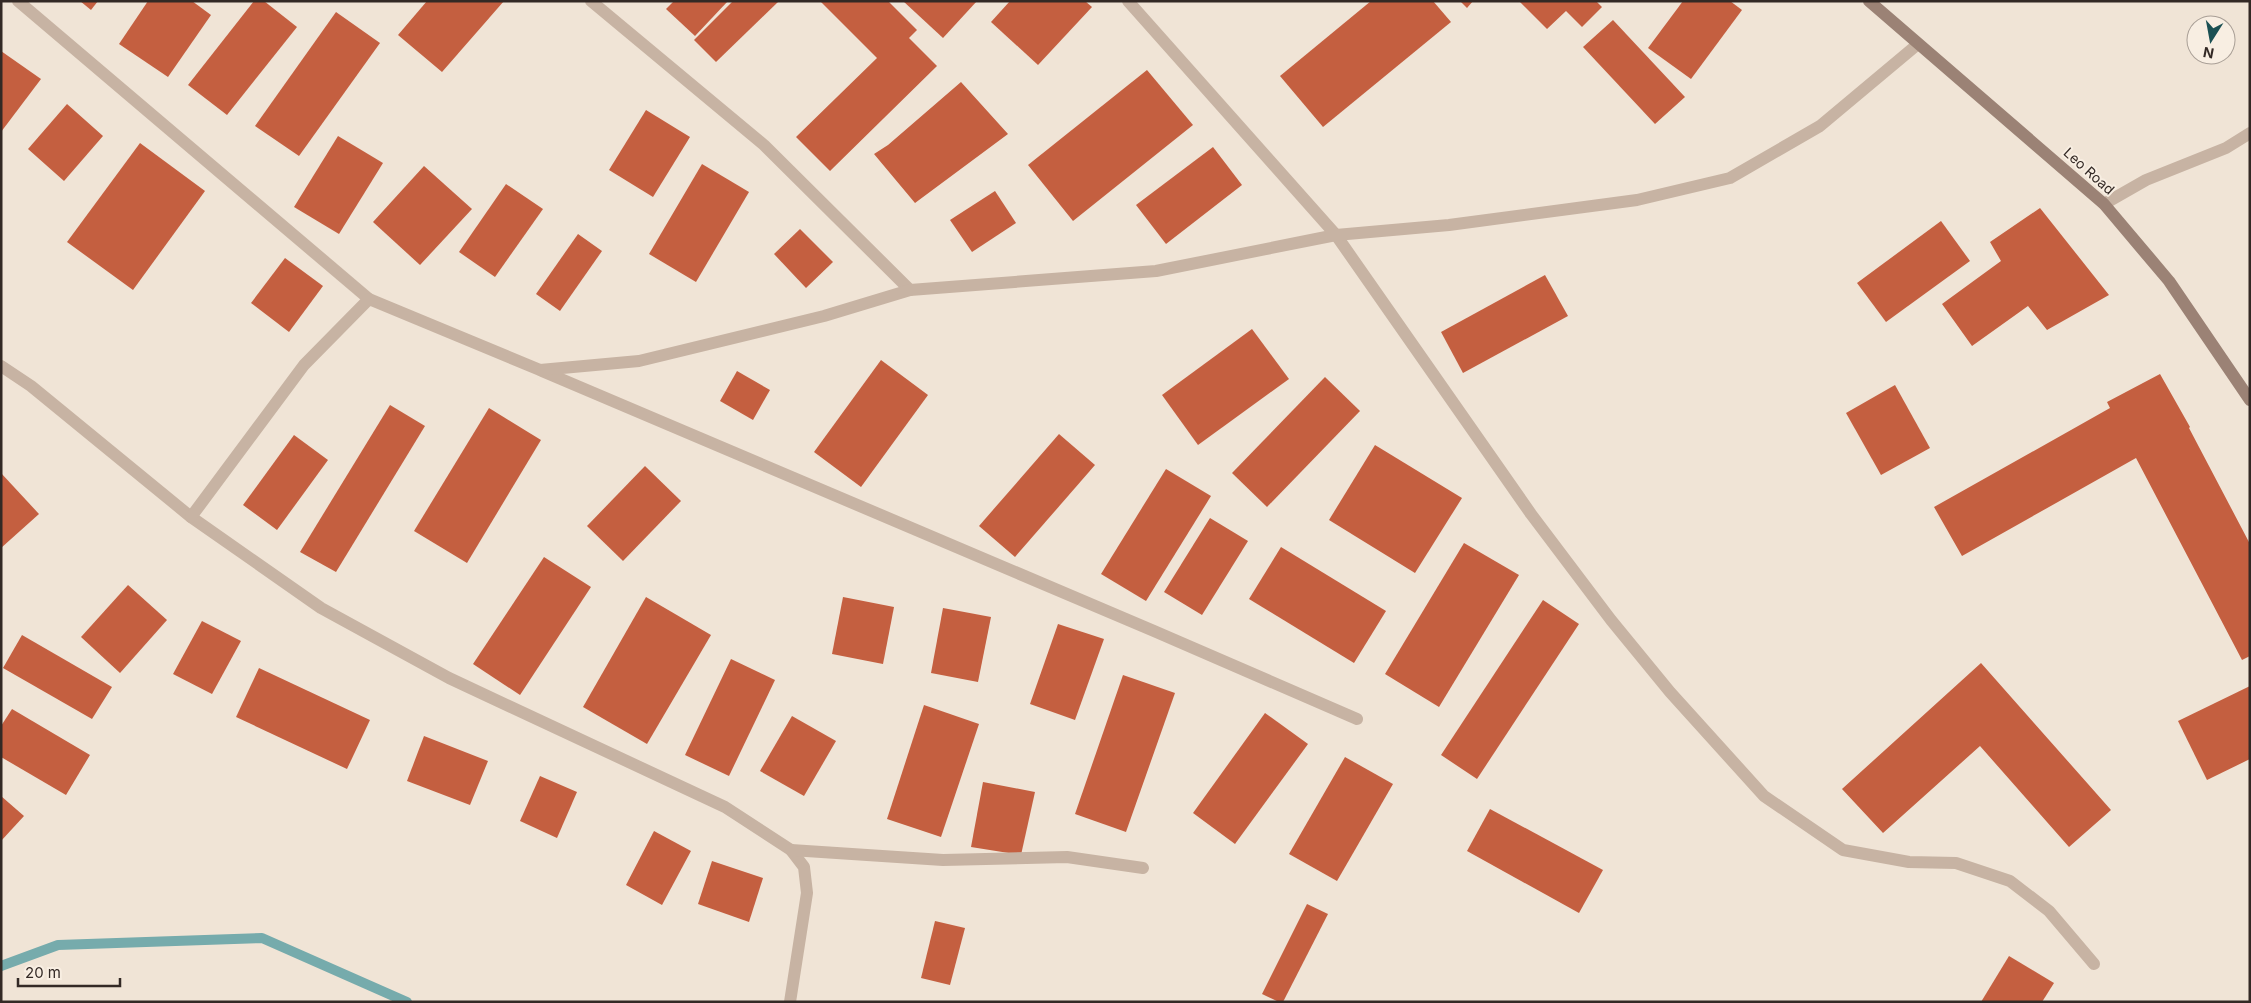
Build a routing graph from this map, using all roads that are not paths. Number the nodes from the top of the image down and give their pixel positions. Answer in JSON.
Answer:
{"nodes":[{"id":1,"x":18,"y":1,"type":"edge"},
{"id":2,"x":591,"y":1,"type":"edge"},
{"id":3,"x":1128,"y":1,"type":"edge"},
{"id":4,"x":1869,"y":1,"type":"edge"},
{"id":5,"x":1918,"y":44,"type":"junction"},
{"id":6,"x":2250,"y":134,"type":"edge"},
{"id":7,"x":2104,"y":204,"type":"junction"},
{"id":8,"x":1336,"y":234,"type":"junction"},
{"id":9,"x":910,"y":290,"type":"junction"},
{"id":10,"x":369,"y":299,"type":"junction"},
{"id":11,"x":1,"y":366,"type":"edge"},
{"id":12,"x":540,"y":370,"type":"junction"},
{"id":13,"x":2250,"y":400,"type":"edge"},
{"id":14,"x":192,"y":517,"type":"junction"},
{"id":15,"x":1357,"y":719,"type":"dead end"},
{"id":16,"x":792,"y":850,"type":"junction"},
{"id":17,"x":1143,"y":868,"type":"dead end"},
{"id":18,"x":2094,"y":964,"type":"dead end"},
{"id":19,"x":790,"y":1002,"type":"edge"}],
"edges":[{"from":1,"to":10,"type":"street"},
{"from":2,"to":9,"type":"street"},
{"from":3,"to":8,"type":"street"},
{"from":4,"to":5,"type":"street","name":"Leo Road"},
{"from":5,"to":7,"type":"street","name":"Leo Road"},
{"from":5,"to":8,"type":"street"},
{"from":6,"to":7,"type":"street"},
{"from":7,"to":13,"type":"street","name":"Leo Road"},
{"from":8,"to":9,"type":"street"},
{"from":8,"to":18,"type":"street"},
{"from":9,"to":12,"type":"street"},
{"from":10,"to":12,"type":"street"},
{"from":10,"to":14,"type":"street"},
{"from":11,"to":14,"type":"street"},
{"from":12,"to":15,"type":"street"},
{"from":14,"to":16,"type":"street"},
{"from":16,"to":17,"type":"street"},
{"from":16,"to":19,"type":"street"}]}
